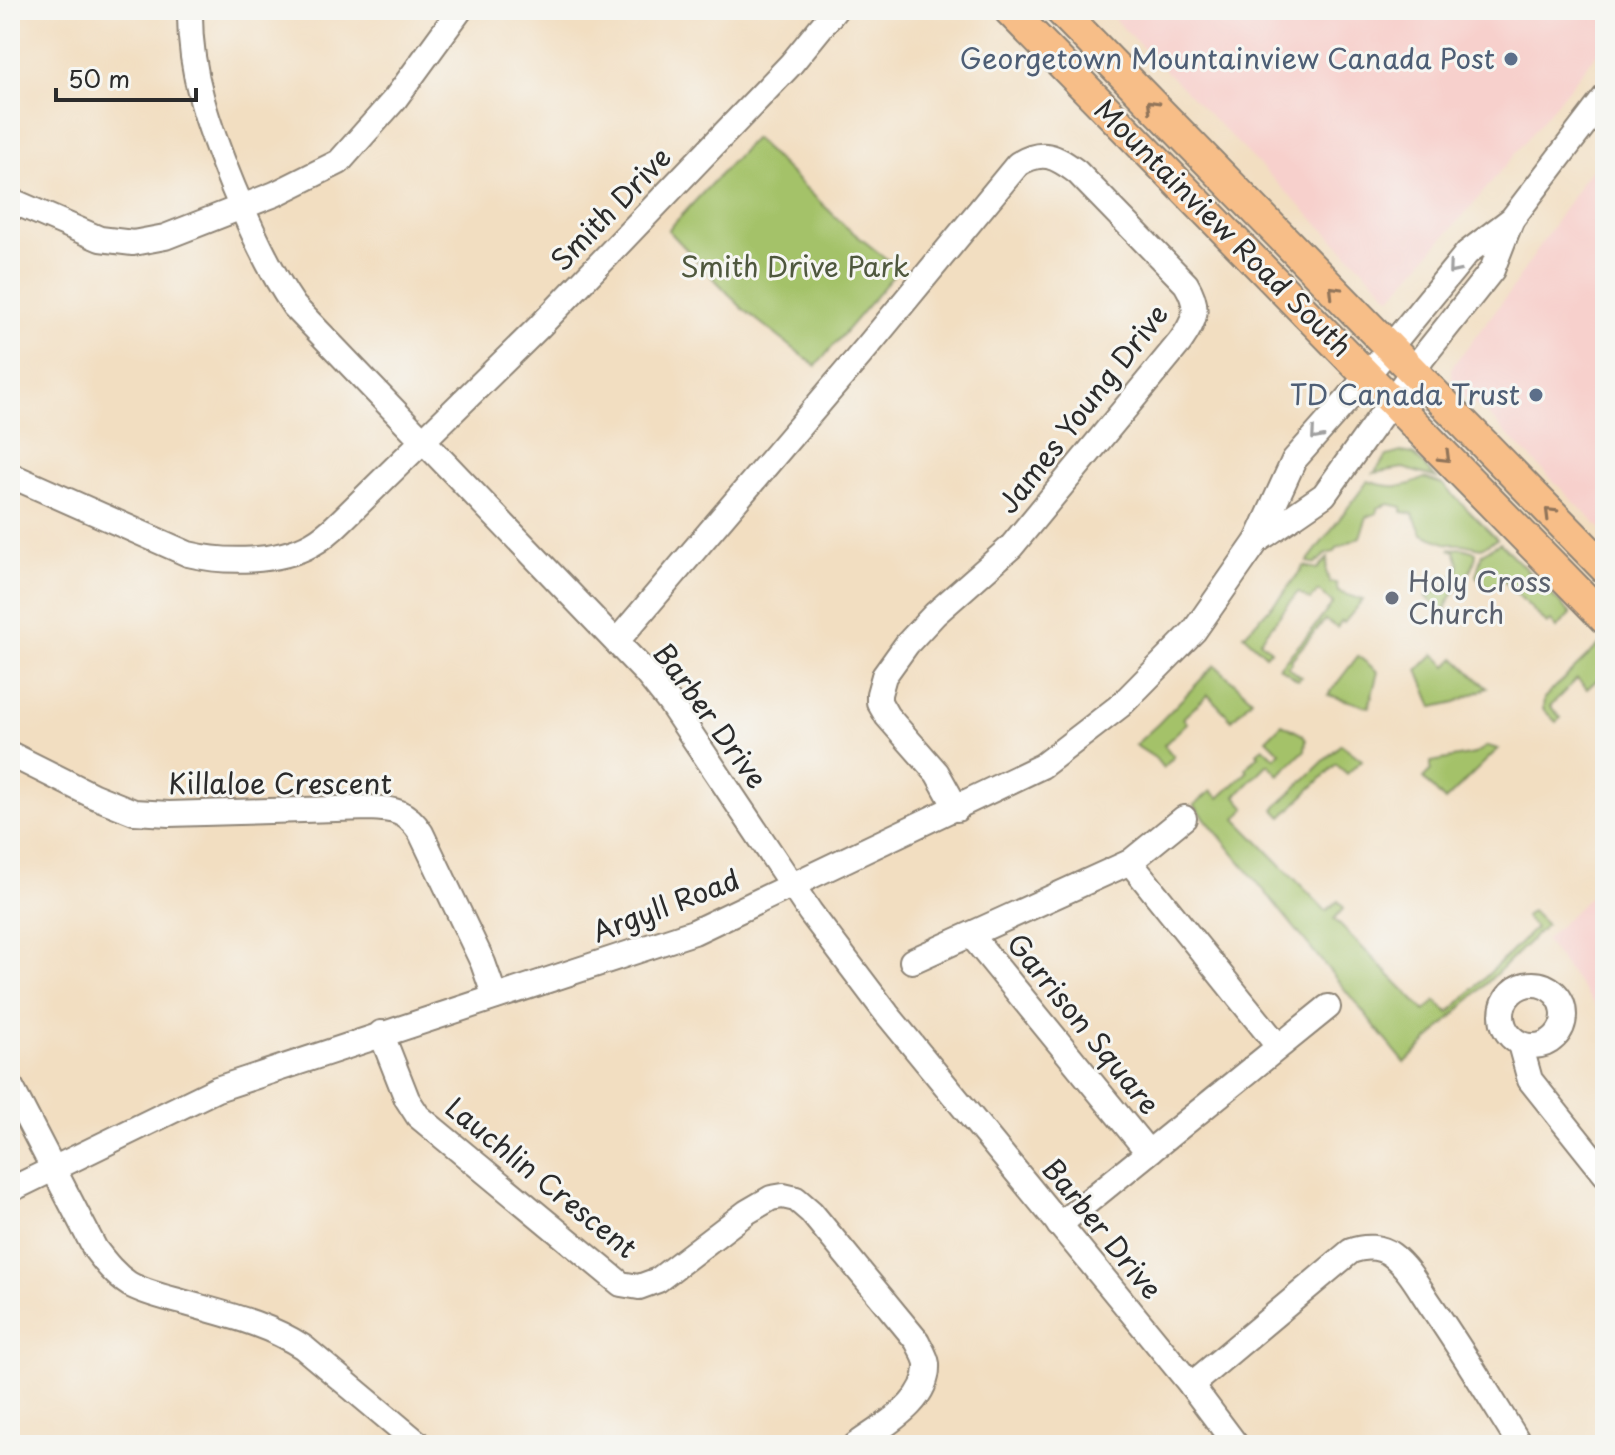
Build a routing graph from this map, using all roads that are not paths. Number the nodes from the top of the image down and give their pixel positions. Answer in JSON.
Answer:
{"nodes":[{"id":1,"x":190,"y":10,"type":"edge"},
{"id":2,"x":460,"y":10,"type":"edge"},
{"id":3,"x":835,"y":10,"type":"edge"},
{"id":4,"x":1009,"y":10,"type":"edge"},
{"id":5,"x":1060,"y":10,"type":"edge"},
{"id":6,"x":1605,"y":97,"type":"edge"},
{"id":7,"x":10,"y":200,"type":"edge"},
{"id":8,"x":242,"y":207,"type":"junction"},
{"id":9,"x":1512,"y":219,"type":"junction"},
{"id":10,"x":1388,"y":347,"type":"junction"},
{"id":11,"x":1412,"y":373,"type":"junction"},
{"id":12,"x":1366,"y":375,"type":"junction"},
{"id":13,"x":1390,"y":401,"type":"junction"},
{"id":14,"x":421,"y":441,"type":"junction"},
{"id":15,"x":10,"y":475,"type":"edge"},
{"id":16,"x":1257,"y":541,"type":"junction"},
{"id":17,"x":1605,"y":568,"type":"edge"},
{"id":18,"x":1605,"y":619,"type":"edge"},
{"id":19,"x":617,"y":641,"type":"junction"},
{"id":20,"x":10,"y":754,"type":"edge"},
{"id":21,"x":957,"y":809,"type":"junction"},
{"id":22,"x":1184,"y":818,"type":"dead end"},
{"id":23,"x":1130,"y":862,"type":"junction"},
{"id":24,"x":792,"y":886,"type":"junction"},
{"id":25,"x":971,"y":935,"type":"junction"},
{"id":26,"x":912,"y":961,"type":"dead end"},
{"id":27,"x":495,"y":997,"type":"junction"},
{"id":28,"x":1328,"y":1007,"type":"dead end"},
{"id":29,"x":381,"y":1033,"type":"junction"},
{"id":30,"x":1520,"y":1044,"type":"dead end"},
{"id":31,"x":1278,"y":1046,"type":"junction"},
{"id":32,"x":10,"y":1085,"type":"edge"},
{"id":33,"x":1148,"y":1152,"type":"junction"},
{"id":34,"x":55,"y":1169,"type":"junction"},
{"id":35,"x":1605,"y":1174,"type":"edge"},
{"id":36,"x":10,"y":1190,"type":"edge"},
{"id":37,"x":1059,"y":1225,"type":"junction"},
{"id":38,"x":1191,"y":1385,"type":"junction"},
{"id":39,"x":420,"y":1445,"type":"edge"},
{"id":40,"x":856,"y":1445,"type":"edge"},
{"id":41,"x":1236,"y":1445,"type":"edge"},
{"id":42,"x":1520,"y":1445,"type":"edge"}],
"edges":[{"from":1,"to":8,"type":"street","name":"Barber Drive"},
{"from":2,"to":8,"type":"street"},
{"from":3,"to":14,"type":"street","name":"Smith Drive"},
{"from":4,"to":12,"type":"main road","name":"Mountainview Road South"},
{"from":10,"to":5,"type":"main road","name":"Mountainview Road South","one_way":true},
{"from":6,"to":9,"type":"street","name":"Argyll Road"},
{"from":7,"to":8,"type":"street"},
{"from":8,"to":14,"type":"street","name":"Barber Drive"},
{"from":9,"to":10,"type":"street","name":"Argyll Road","one_way":true},
{"from":9,"to":11,"type":"street","name":"Argyll Road"},
{"from":10,"to":11,"type":"main road","name":"Mountainview Road South"},
{"from":10,"to":12,"type":"street","name":"Argyll Road"},
{"from":11,"to":13,"type":"street","name":"Argyll Road"},
{"from":17,"to":11,"type":"main road","name":"Mountainview Road South","one_way":true},
{"from":12,"to":13,"type":"main road","name":"Mountainview Road South"},
{"from":12,"to":16,"type":"street","name":"Argyll Road","one_way":true},
{"from":13,"to":16,"type":"street","name":"Argyll Road"},
{"from":13,"to":18,"type":"main road","name":"Mountainview Road South","one_way":true},
{"from":14,"to":15,"type":"street"},
{"from":14,"to":19,"type":"street","name":"Barber Drive"},
{"from":16,"to":21,"type":"street","name":"Argyll Road"},
{"from":19,"to":21,"type":"street","name":"James Young Drive"},
{"from":19,"to":24,"type":"street","name":"Barber Drive"},
{"from":20,"to":27,"type":"street","name":"Killaloe Crescent"},
{"from":21,"to":24,"type":"street","name":"Argyll Road"},
{"from":22,"to":23,"type":"street","name":"Garrison Square"},
{"from":23,"to":25,"type":"street","name":"Garrison Square"},
{"from":23,"to":31,"type":"street"},
{"from":24,"to":27,"type":"street","name":"Argyll Road"},
{"from":24,"to":37,"type":"street","name":"Barber Drive"},
{"from":25,"to":26,"type":"street","name":"Garrison Square"},
{"from":25,"to":33,"type":"street","name":"Garrison Square"},
{"from":27,"to":29,"type":"street","name":"Argyll Road"},
{"from":28,"to":31,"type":"street","name":"Garrison Square"},
{"from":29,"to":34,"type":"street","name":"Argyll Road"},
{"from":29,"to":40,"type":"street","name":"Lauchlin Crescent"},
{"from":30,"to":35,"type":"street"},
{"from":31,"to":33,"type":"street","name":"Garrison Square"},
{"from":32,"to":34,"type":"street"},
{"from":33,"to":37,"type":"street","name":"Garrison Square"},
{"from":34,"to":36,"type":"street","name":"Argyll Road"},
{"from":34,"to":39,"type":"street"},
{"from":37,"to":38,"type":"street","name":"Barber Drive"},
{"from":38,"to":41,"type":"street","name":"Barber Drive"},
{"from":38,"to":42,"type":"street"}]}
